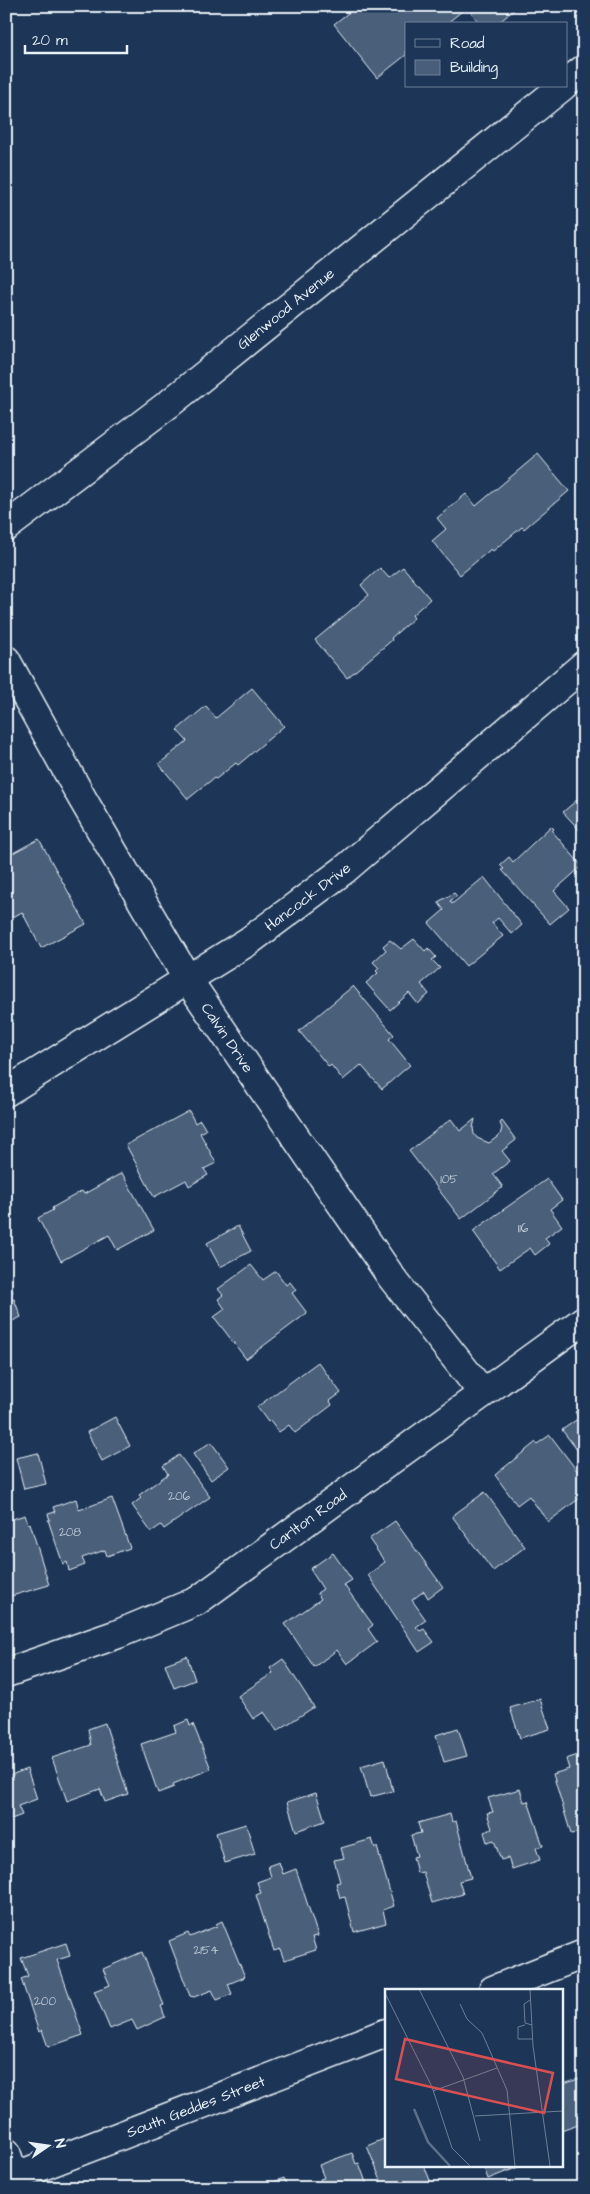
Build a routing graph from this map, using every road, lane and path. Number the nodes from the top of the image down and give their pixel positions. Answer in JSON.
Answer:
{"nodes":[{"id":1,"x":584,"y":69,"type":"edge"},
{"id":2,"x":568,"y":81,"type":"edge"},
{"id":3,"x":561,"y":88,"type":"edge"},
{"id":4,"x":6,"y":527,"type":"edge"},
{"id":5,"x":6,"y":660,"type":"edge"},
{"id":6,"x":584,"y":665,"type":"edge"},
{"id":7,"x":188,"y":980,"type":"junction"},
{"id":8,"x":6,"y":1092,"type":"edge"},
{"id":9,"x":584,"y":1320,"type":"edge"},
{"id":10,"x":483,"y":1393,"type":"junction"},
{"id":11,"x":6,"y":1674,"type":"edge"},
{"id":12,"x":584,"y":1954,"type":"edge"},
{"id":13,"x":496,"y":1989,"type":"edge"},
{"id":14,"x":385,"y":2033,"type":"edge"},
{"id":15,"x":11,"y":2174,"type":"edge"}],
"edges":[{"from":1,"to":2,"type":"street"},
{"from":3,"to":4,"type":"street","name":"Glenwood Avenue"},
{"from":5,"to":7,"type":"street","name":"Calvin Drive"},
{"from":6,"to":7,"type":"street","name":"Hancock Drive"},
{"from":7,"to":8,"type":"street","name":"Hancock Drive"},
{"from":7,"to":10,"type":"street","name":"Calvin Drive"},
{"from":9,"to":10,"type":"street","name":"Carlton Road"},
{"from":10,"to":11,"type":"street","name":"Carlton Road"},
{"from":12,"to":13,"type":"street"},
{"from":14,"to":15,"type":"street","name":"South Geddes Street"}]}
